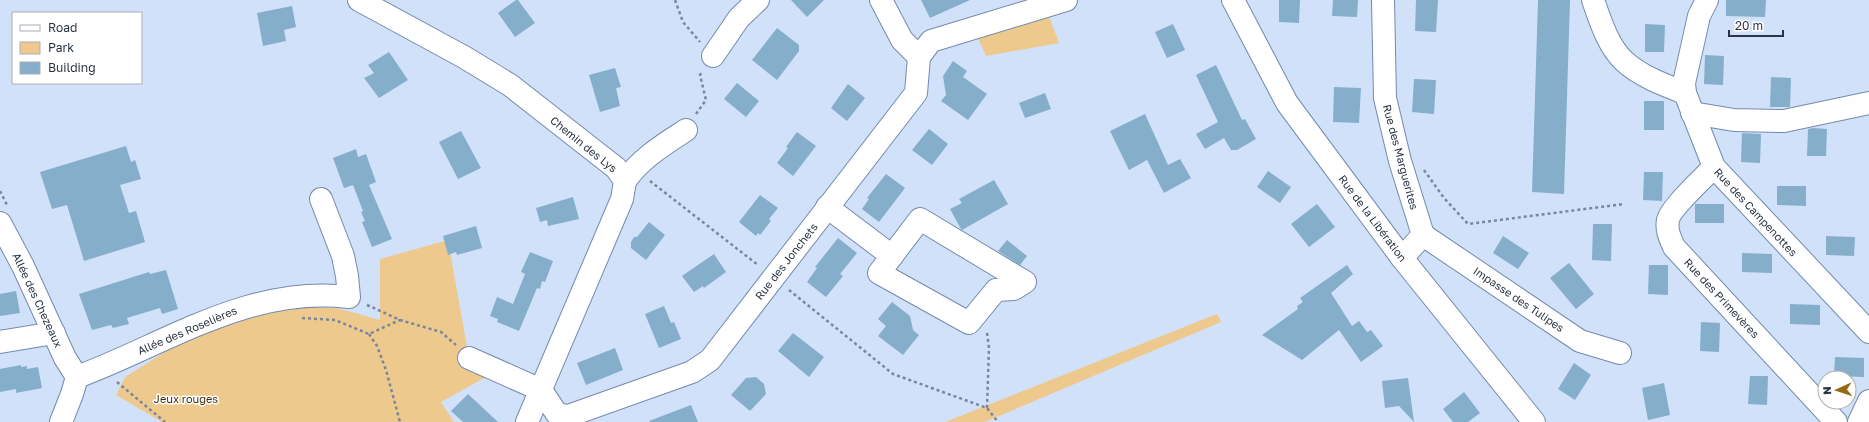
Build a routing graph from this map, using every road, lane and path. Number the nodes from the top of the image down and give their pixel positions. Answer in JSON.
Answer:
{"nodes":[{"id":1,"x":359,"y":0,"type":"edge"},
{"id":2,"x":758,"y":0,"type":"edge"},
{"id":3,"x":881,"y":0,"type":"edge"},
{"id":4,"x":1066,"y":0,"type":"edge"},
{"id":5,"x":1233,"y":0,"type":"edge"},
{"id":6,"x":1383,"y":0,"type":"edge"},
{"id":7,"x":1593,"y":0,"type":"edge"},
{"id":8,"x":1707,"y":0,"type":"edge"},
{"id":9,"x":713,"y":56,"type":"dead end"},
{"id":10,"x":919,"y":57,"type":"junction"},
{"id":11,"x":1688,"y":103,"type":"junction"},
{"id":12,"x":1869,"y":103,"type":"edge"},
{"id":13,"x":686,"y":130,"type":"dead end"},
{"id":14,"x":1714,"y":167,"type":"junction"},
{"id":15,"x":629,"y":175,"type":"junction"},
{"id":16,"x":1433,"y":181,"type":"dead end"},
{"id":17,"x":321,"y":199,"type":"dead end"},
{"id":18,"x":1624,"y":204,"type":"dead end"},
{"id":19,"x":827,"y":207,"type":"junction"},
{"id":20,"x":0,"y":223,"type":"edge"},
{"id":21,"x":1423,"y":235,"type":"junction"},
{"id":22,"x":892,"y":256,"type":"junction"},
{"id":23,"x":1402,"y":258,"type":"junction"},
{"id":24,"x":774,"y":278,"type":"junction"},
{"id":25,"x":349,"y":297,"type":"junction"},
{"id":26,"x":298,"y":318,"type":"dead end"},
{"id":27,"x":400,"y":320,"type":"junction"},
{"id":28,"x":54,"y":332,"type":"junction"},
{"id":29,"x":1869,"y":332,"type":"edge"},
{"id":30,"x":986,"y":333,"type":"dead end"},
{"id":31,"x":369,"y":334,"type":"junction"},
{"id":32,"x":0,"y":342,"type":"edge"},
{"id":33,"x":1620,"y":353,"type":"dead end"},
{"id":34,"x":469,"y":358,"type":"joint"},
{"id":35,"x":102,"y":367,"type":"junction"},
{"id":36,"x":77,"y":377,"type":"junction"},
{"id":37,"x":124,"y":380,"type":"dead end"},
{"id":38,"x":117,"y":383,"type":"junction"},
{"id":39,"x":541,"y":390,"type":"junction"},
{"id":40,"x":1869,"y":401,"type":"edge"},
{"id":41,"x":987,"y":408,"type":"junction"},
{"id":42,"x":61,"y":422,"type":"edge"},
{"id":43,"x":165,"y":422,"type":"edge"},
{"id":44,"x":400,"y":422,"type":"edge"},
{"id":45,"x":527,"y":422,"type":"edge"},
{"id":46,"x":998,"y":422,"type":"edge"},
{"id":47,"x":1534,"y":422,"type":"edge"},
{"id":48,"x":1836,"y":422,"type":"edge"},
{"id":49,"x":1859,"y":422,"type":"edge"}],
"edges":[{"from":1,"to":15,"type":"street","name":"Chemin des Lys"},
{"from":2,"to":9,"type":"street"},
{"from":3,"to":10,"type":"street"},
{"from":4,"to":10,"type":"street"},
{"from":5,"to":23,"type":"street","name":"Rue de la Libération"},
{"from":6,"to":21,"type":"street","name":"Rue des Marguerites"},
{"from":7,"to":11,"type":"street"},
{"from":8,"to":11,"type":"street","name":"Rue des Campenottes"},
{"from":10,"to":19,"type":"street","name":"Rue des Jonchets"},
{"from":11,"to":12,"type":"street"},
{"from":11,"to":14,"type":"street","name":"Rue des Campenottes"},
{"from":13,"to":15,"type":"street"},
{"from":14,"to":29,"type":"street","name":"Rue des Campenottes"},
{"from":14,"to":48,"type":"street","name":"Rue des Primevères"},
{"from":15,"to":24,"type":"path"},
{"from":15,"to":39,"type":"street","name":"Chemin des Lys"},
{"from":16,"to":18,"type":"path"},
{"from":17,"to":25,"type":"street"},
{"from":19,"to":22,"type":"street"},
{"from":19,"to":24,"type":"street","name":"Rue des Jonchets"},
{"from":20,"to":28,"type":"street","name":"Allée des Chezeaux"},
{"from":21,"to":23,"type":"street"},
{"from":21,"to":33,"type":"street","name":"Impasse des Tulipes"},
{"from":22,"to":22,"type":"street"},
{"from":23,"to":47,"type":"street","name":"Rue de la Libération"},
{"from":24,"to":39,"type":"street","name":"Rue des Jonchets"},
{"from":24,"to":41,"type":"path"},
{"from":25,"to":27,"type":"path"},
{"from":25,"to":35,"type":"street","name":"Allée des Roselières"},
{"from":26,"to":31,"type":"path"},
{"from":27,"to":31,"type":"path"},
{"from":27,"to":34,"type":"path"},
{"from":28,"to":32,"type":"street"},
{"from":28,"to":36,"type":"street","name":"Allée des Chezeaux"},
{"from":30,"to":41,"type":"path"},
{"from":31,"to":44,"type":"path"},
{"from":34,"to":39,"type":"street"},
{"from":35,"to":36,"type":"street","name":"Allée des Roselières"},
{"from":35,"to":38,"type":"path"},
{"from":36,"to":42,"type":"street"},
{"from":37,"to":38,"type":"path"},
{"from":38,"to":43,"type":"path"},
{"from":39,"to":45,"type":"street","name":"Chemin des Lys"},
{"from":40,"to":49,"type":"street"},
{"from":41,"to":46,"type":"path"}]}
